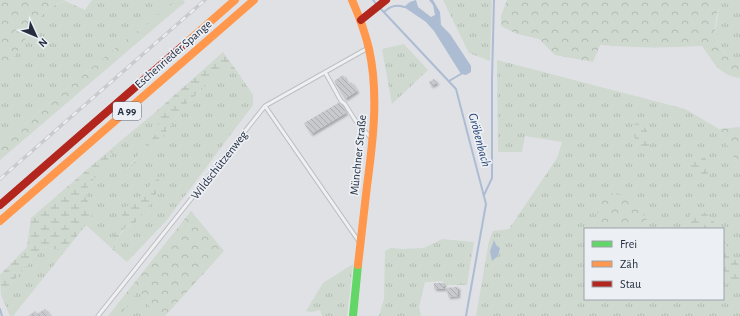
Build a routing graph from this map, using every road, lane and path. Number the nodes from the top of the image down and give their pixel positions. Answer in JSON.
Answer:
{"nodes":[{"id":1,"x":235,"y":0,"type":"edge"},
{"id":2,"x":254,"y":0,"type":"edge"},
{"id":3,"x":352,"y":0,"type":"edge"},
{"id":4,"x":384,"y":2,"type":"edge"},
{"id":5,"x":361,"y":20,"type":"junction"},
{"id":6,"x":368,"y":48,"type":"junction"},
{"id":7,"x":325,"y":72,"type":"junction"},
{"id":8,"x":265,"y":106,"type":"junction"},
{"id":9,"x":372,"y":139,"type":"junction"},
{"id":10,"x":0,"y":205,"type":"edge"},
{"id":11,"x":0,"y":221,"type":"edge"},
{"id":12,"x":361,"y":245,"type":"junction"},
{"id":13,"x":98,"y":316,"type":"edge"},
{"id":14,"x":353,"y":316,"type":"edge"}],
"edges":[{"from":1,"to":10,"type":"main road","name":"Eschenrieder Spange","number":"A 99"},
{"from":2,"to":11,"type":"main road","name":"Eschenrieder Spange","number":"A 99"},
{"from":3,"to":5,"type":"main road","name":"Münchner Straße"},
{"from":4,"to":5,"type":"main road"},
{"from":5,"to":6,"type":"main road","name":"Münchner Straße"},
{"from":6,"to":7,"type":"lane","name":"Wildschützenweg"},
{"from":6,"to":9,"type":"main road","name":"Münchner Straße"},
{"from":7,"to":8,"type":"lane","name":"Wildschützenweg"},
{"from":7,"to":9,"type":"lane"},
{"from":8,"to":12,"type":"lane"},
{"from":8,"to":13,"type":"lane","name":"Wildschützenweg"},
{"from":9,"to":12,"type":"main road","name":"Münchner Straße"},
{"from":12,"to":14,"type":"main road","name":"Münchner Straße"}]}
